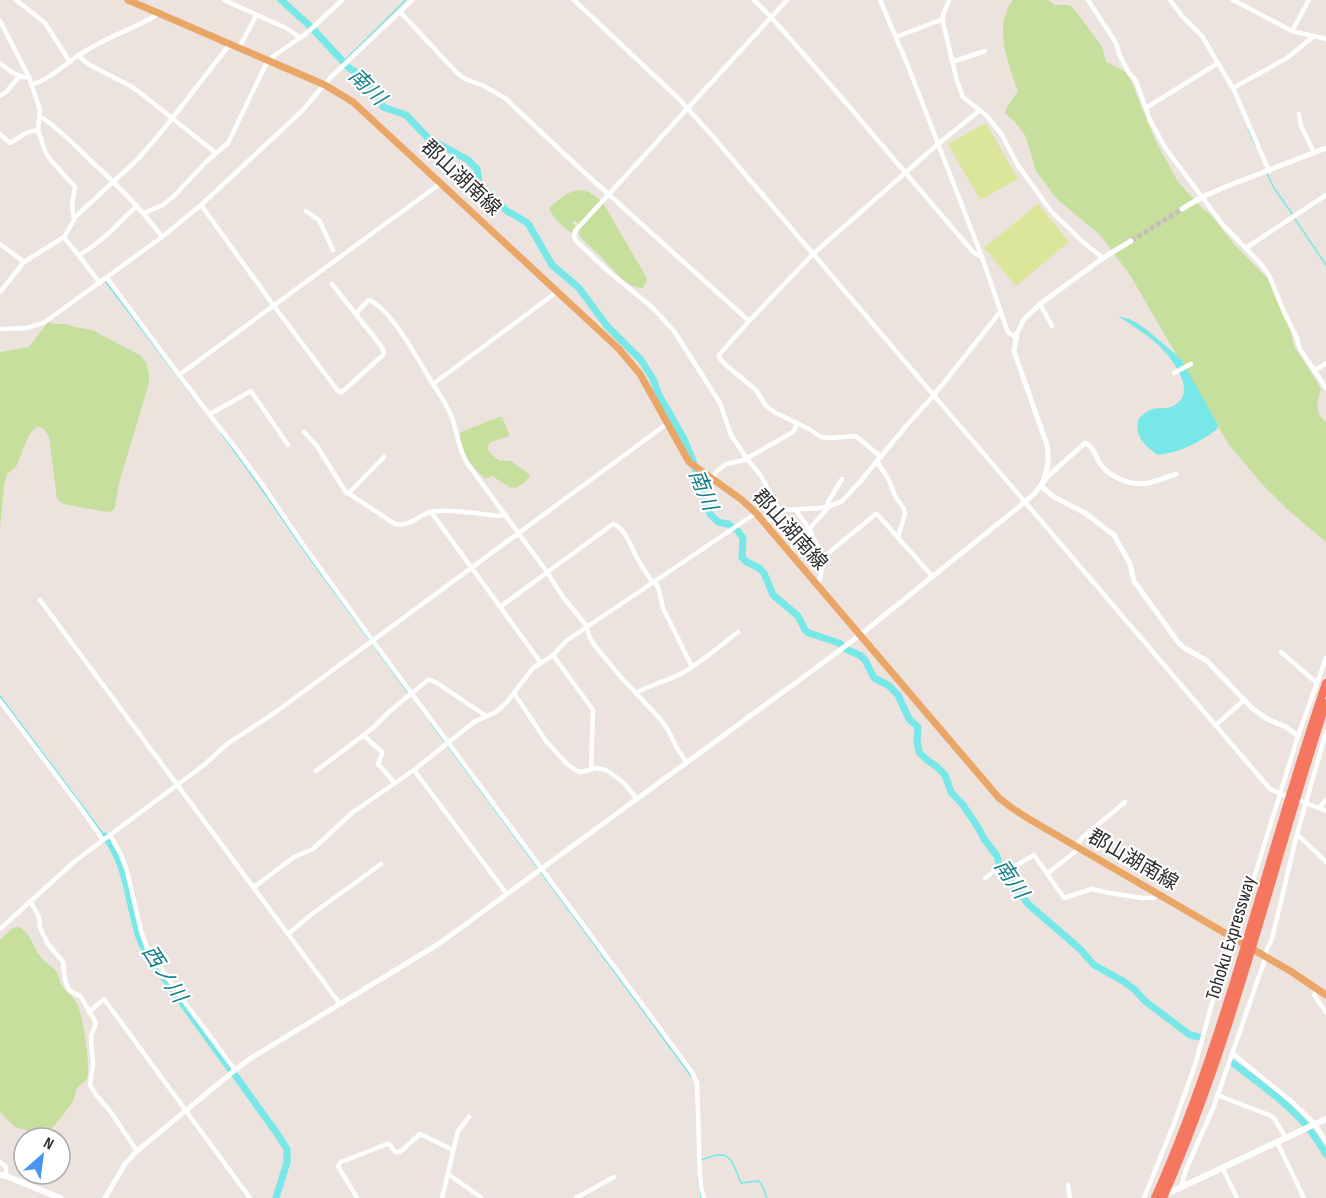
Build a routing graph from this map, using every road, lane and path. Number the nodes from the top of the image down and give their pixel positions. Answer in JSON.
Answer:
{"nodes":[{"id":1,"x":16,"y":0,"type":"edge"},
{"id":2,"x":128,"y":0,"type":"edge"},
{"id":3,"x":224,"y":0,"type":"edge"},
{"id":4,"x":342,"y":0,"type":"edge"},
{"id":5,"x":412,"y":0,"type":"edge"},
{"id":6,"x":574,"y":0,"type":"edge"},
{"id":7,"x":754,"y":0,"type":"edge"},
{"id":8,"x":787,"y":0,"type":"edge"},
{"id":9,"x":880,"y":0,"type":"edge"},
{"id":10,"x":949,"y":0,"type":"edge"},
{"id":11,"x":1170,"y":0,"type":"edge"},
{"id":12,"x":1233,"y":0,"type":"edge"},
{"id":13,"x":1309,"y":0,"type":"edge"},
{"id":14,"x":1090,"y":1,"type":"edge"},
{"id":15,"x":399,"y":13,"type":"junction"},
{"id":16,"x":159,"y":14,"type":"junction"},
{"id":17,"x":256,"y":16,"type":"junction"},
{"id":18,"x":771,"y":17,"type":"junction"},
{"id":19,"x":943,"y":19,"type":"junction"},
{"id":20,"x":0,"y":21,"type":"edge"},
{"id":21,"x":1292,"y":31,"type":"junction"},
{"id":22,"x":1314,"y":36,"type":"junction"},
{"id":23,"x":896,"y":37,"type":"junction"},
{"id":24,"x":300,"y":38,"type":"junction"},
{"id":25,"x":1326,"y":39,"type":"edge"},
{"id":26,"x":230,"y":44,"type":"junction"},
{"id":27,"x":239,"y":48,"type":"junction"},
{"id":28,"x":985,"y":51,"type":"dead end"},
{"id":29,"x":78,"y":55,"type":"junction"},
{"id":30,"x":269,"y":61,"type":"junction"},
{"id":31,"x":70,"y":62,"type":"junction"},
{"id":32,"x":952,"y":62,"type":"junction"},
{"id":33,"x":0,"y":63,"type":"edge"},
{"id":34,"x":1218,"y":63,"type":"junction"},
{"id":35,"x":19,"y":76,"type":"junction"},
{"id":36,"x":29,"y":77,"type":"junction"},
{"id":37,"x":32,"y":85,"type":"junction"},
{"id":38,"x":325,"y":86,"type":"junction"},
{"id":39,"x":1233,"y":88,"type":"junction"},
{"id":40,"x":0,"y":96,"type":"edge"},
{"id":41,"x":687,"y":108,"type":"junction"},
{"id":42,"x":1146,"y":108,"type":"junction"},
{"id":43,"x":980,"y":110,"type":"junction"},
{"id":44,"x":1299,"y":114,"type":"dead end"},
{"id":45,"x":40,"y":116,"type":"junction"},
{"id":46,"x":172,"y":118,"type":"junction"},
{"id":47,"x":38,"y":130,"type":"junction"},
{"id":48,"x":0,"y":134,"type":"edge"},
{"id":49,"x":938,"y":144,"type":"junction"},
{"id":50,"x":1326,"y":148,"type":"edge"},
{"id":51,"x":1314,"y":152,"type":"junction"},
{"id":52,"x":216,"y":153,"type":"junction"},
{"id":53,"x":1269,"y":171,"type":"junction"},
{"id":54,"x":906,"y":173,"type":"junction"},
{"id":55,"x":113,"y":182,"type":"junction"},
{"id":56,"x":441,"y":183,"type":"junction"},
{"id":57,"x":609,"y":194,"type":"junction"},
{"id":58,"x":1326,"y":195,"type":"edge"},
{"id":59,"x":1202,"y":197,"type":"junction"},
{"id":60,"x":137,"y":206,"type":"junction"},
{"id":61,"x":201,"y":206,"type":"junction"},
{"id":62,"x":1182,"y":209,"type":"tunnel mouth"},
{"id":63,"x":306,"y":211,"type":"dead end"},
{"id":64,"x":144,"y":213,"type":"junction"},
{"id":65,"x":74,"y":218,"type":"junction"},
{"id":66,"x":64,"y":237,"type":"junction"},
{"id":67,"x":162,"y":237,"type":"junction"},
{"id":68,"x":1131,"y":240,"type":"tunnel mouth"},
{"id":69,"x":0,"y":244,"type":"edge"},
{"id":70,"x":1246,"y":248,"type":"junction"},
{"id":71,"x":333,"y":250,"type":"dead end"},
{"id":72,"x":813,"y":254,"type":"junction"},
{"id":73,"x":79,"y":255,"type":"junction"},
{"id":74,"x":982,"y":257,"type":"junction"},
{"id":75,"x":1103,"y":258,"type":"junction"},
{"id":76,"x":24,"y":262,"type":"junction"},
{"id":77,"x":107,"y":278,"type":"junction"},
{"id":78,"x":100,"y":283,"type":"junction"},
{"id":79,"x":332,"y":284,"type":"dead end"},
{"id":80,"x":558,"y":291,"type":"junction"},
{"id":81,"x":0,"y":292,"type":"edge"},
{"id":82,"x":1041,"y":304,"type":"junction"},
{"id":83,"x":274,"y":306,"type":"junction"},
{"id":84,"x":1001,"y":311,"type":"junction"},
{"id":85,"x":356,"y":313,"type":"junction"},
{"id":86,"x":748,"y":321,"type":"junction"},
{"id":87,"x":1052,"y":326,"type":"dead end"},
{"id":88,"x":0,"y":329,"type":"edge"},
{"id":89,"x":1015,"y":337,"type":"junction"},
{"id":90,"x":1326,"y":363,"type":"edge"},
{"id":91,"x":1191,"y":364,"type":"dead end"},
{"id":92,"x":1314,"y":371,"type":"junction"},
{"id":93,"x":1174,"y":373,"type":"dead end"},
{"id":94,"x":179,"y":375,"type":"junction"},
{"id":95,"x":433,"y":384,"type":"junction"},
{"id":96,"x":1326,"y":388,"type":"edge"},
{"id":97,"x":934,"y":395,"type":"junction"},
{"id":98,"x":210,"y":414,"type":"junction"},
{"id":99,"x":668,"y":423,"type":"junction"},
{"id":100,"x":798,"y":424,"type":"junction"},
{"id":101,"x":304,"y":432,"type":"dead end"},
{"id":102,"x":288,"y":445,"type":"dead end"},
{"id":103,"x":384,"y":457,"type":"dead end"},
{"id":104,"x":747,"y":459,"type":"junction"},
{"id":105,"x":879,"y":460,"type":"junction"},
{"id":106,"x":1176,"y":474,"type":"dead end"},
{"id":107,"x":711,"y":479,"type":"junction"},
{"id":108,"x":842,"y":479,"type":"dead end"},
{"id":109,"x":1041,"y":486,"type":"junction"},
{"id":110,"x":348,"y":494,"type":"junction"},
{"id":111,"x":1025,"y":502,"type":"junction"},
{"id":112,"x":829,"y":506,"type":"junction"},
{"id":113,"x":795,"y":509,"type":"junction"},
{"id":114,"x":780,"y":511,"type":"junction"},
{"id":115,"x":431,"y":512,"type":"junction"},
{"id":116,"x":756,"y":513,"type":"junction"},
{"id":117,"x":506,"y":515,"type":"junction"},
{"id":118,"x":765,"y":524,"type":"junction"},
{"id":119,"x":809,"y":530,"type":"junction"},
{"id":120,"x":519,"y":533,"type":"junction"},
{"id":121,"x":898,"y":537,"type":"junction"},
{"id":122,"x":789,"y":552,"type":"junction"},
{"id":123,"x":824,"y":559,"type":"junction"},
{"id":124,"x":471,"y":568,"type":"junction"},
{"id":125,"x":547,"y":572,"type":"junction"},
{"id":126,"x":932,"y":576,"type":"junction"},
{"id":127,"x":654,"y":582,"type":"junction"},
{"id":128,"x":818,"y":585,"type":"junction"},
{"id":129,"x":40,"y":600,"type":"dead end"},
{"id":130,"x":500,"y":607,"type":"junction"},
{"id":131,"x":587,"y":628,"type":"junction"},
{"id":132,"x":738,"y":632,"type":"dead end"},
{"id":133,"x":860,"y":634,"type":"junction"},
{"id":134,"x":373,"y":641,"type":"junction"},
{"id":135,"x":1281,"y":652,"type":"dead end"},
{"id":136,"x":553,"y":655,"type":"junction"},
{"id":137,"x":1326,"y":658,"type":"edge"},
{"id":138,"x":541,"y":663,"type":"junction"},
{"id":139,"x":692,"y":668,"type":"junction"},
{"id":140,"x":1322,"y":683,"type":"edge"},
{"id":141,"x":514,"y":693,"type":"junction"},
{"id":142,"x":636,"y":693,"type":"junction"},
{"id":143,"x":412,"y":694,"type":"junction"},
{"id":144,"x":1244,"y":700,"type":"junction"},
{"id":145,"x":0,"y":701,"type":"edge"},
{"id":146,"x":1326,"y":703,"type":"edge"},
{"id":147,"x":486,"y":716,"type":"junction"},
{"id":148,"x":1216,"y":724,"type":"junction"},
{"id":149,"x":1326,"y":732,"type":"edge"},
{"id":150,"x":363,"y":735,"type":"junction"},
{"id":151,"x":1299,"y":736,"type":"junction"},
{"id":152,"x":448,"y":743,"type":"junction"},
{"id":153,"x":686,"y":762,"type":"junction"},
{"id":154,"x":591,"y":769,"type":"junction"},
{"id":155,"x":414,"y":770,"type":"junction"},
{"id":156,"x":316,"y":771,"type":"dead end"},
{"id":157,"x":395,"y":783,"type":"junction"},
{"id":158,"x":178,"y":784,"type":"junction"},
{"id":159,"x":1283,"y":795,"type":"junction"},
{"id":160,"x":637,"y":799,"type":"junction"},
{"id":161,"x":1326,"y":800,"type":"edge"},
{"id":162,"x":1125,"y":802,"type":"dead end"},
{"id":163,"x":1303,"y":802,"type":"junction"},
{"id":164,"x":1319,"y":808,"type":"junction"},
{"id":165,"x":1326,"y":811,"type":"edge"},
{"id":166,"x":1297,"y":834,"type":"junction"},
{"id":167,"x":106,"y":838,"type":"junction"},
{"id":168,"x":1078,"y":847,"type":"junction"},
{"id":169,"x":1326,"y":862,"type":"edge"},
{"id":170,"x":381,"y":864,"type":"dead end"},
{"id":171,"x":542,"y":869,"type":"junction"},
{"id":172,"x":1048,"y":873,"type":"junction"},
{"id":173,"x":985,"y":878,"type":"dead end"},
{"id":174,"x":254,"y":887,"type":"junction"},
{"id":175,"x":507,"y":894,"type":"junction"},
{"id":176,"x":1159,"y":894,"type":"junction"},
{"id":177,"x":30,"y":901,"type":"junction"},
{"id":178,"x":0,"y":930,"type":"edge"},
{"id":179,"x":288,"y":934,"type":"junction"},
{"id":180,"x":1233,"y":937,"type":"junction"},
{"id":181,"x":1250,"y":941,"type":"junction"},
{"id":182,"x":1247,"y":952,"type":"junction"},
{"id":183,"x":1266,"y":956,"type":"junction"},
{"id":184,"x":1318,"y":988,"type":"junction"},
{"id":185,"x":1326,"y":995,"type":"edge"},
{"id":186,"x":340,"y":1004,"type":"junction"},
{"id":187,"x":89,"y":1012,"type":"junction"},
{"id":188,"x":1326,"y":1012,"type":"edge"},
{"id":189,"x":1232,"y":1053,"type":"junction"},
{"id":190,"x":236,"y":1070,"type":"junction"},
{"id":191,"x":1217,"y":1095,"type":"junction"},
{"id":192,"x":186,"y":1111,"type":"junction"},
{"id":193,"x":469,"y":1117,"type":"dead end"},
{"id":194,"x":1326,"y":1119,"type":"edge"},
{"id":195,"x":1314,"y":1124,"type":"junction"},
{"id":196,"x":1286,"y":1138,"type":"junction"},
{"id":197,"x":1277,"y":1142,"type":"junction"},
{"id":198,"x":1326,"y":1142,"type":"edge"},
{"id":199,"x":453,"y":1149,"type":"junction"},
{"id":200,"x":138,"y":1150,"type":"junction"},
{"id":201,"x":0,"y":1162,"type":"edge"},
{"id":202,"x":1222,"y":1167,"type":"junction"},
{"id":203,"x":448,"y":1174,"type":"junction"},
{"id":204,"x":3,"y":1176,"type":"edge"},
{"id":205,"x":614,"y":1177,"type":"dead end"},
{"id":206,"x":1068,"y":1185,"type":"dead end"},
{"id":207,"x":1176,"y":1191,"type":"edge"},
{"id":208,"x":60,"y":1198,"type":"edge"},
{"id":209,"x":105,"y":1198,"type":"edge"},
{"id":210,"x":250,"y":1198,"type":"edge"},
{"id":211,"x":357,"y":1198,"type":"edge"},
{"id":212,"x":442,"y":1198,"type":"edge"},
{"id":213,"x":482,"y":1198,"type":"edge"},
{"id":214,"x":576,"y":1198,"type":"edge"},
{"id":215,"x":704,"y":1198,"type":"edge"},
{"id":216,"x":1070,"y":1198,"type":"edge"},
{"id":217,"x":1144,"y":1198,"type":"edge"},
{"id":218,"x":1155,"y":1198,"type":"edge"},
{"id":219,"x":1162,"y":1198,"type":"edge"},
{"id":220,"x":1237,"y":1198,"type":"edge"},
{"id":221,"x":1304,"y":1198,"type":"edge"}],
"edges":[{"from":1,"to":31,"type":"street"},
{"from":2,"to":16,"type":"main road","name":"郡山湖南線"},
{"from":3,"to":17,"type":"street"},
{"from":4,"to":24,"type":"street"},
{"from":5,"to":15,"type":"street"},
{"from":6,"to":41,"type":"street"},
{"from":7,"to":18,"type":"street"},
{"from":8,"to":18,"type":"street"},
{"from":9,"to":23,"type":"street"},
{"from":10,"to":19,"type":"street"},
{"from":11,"to":34,"type":"street"},
{"from":12,"to":21,"type":"street"},
{"from":13,"to":21,"type":"street"},
{"from":14,"to":42,"type":"street"},
{"from":15,"to":38,"type":"street"},
{"from":15,"to":57,"type":"street"},
{"from":16,"to":26,"type":"main road","name":"郡山湖南線"},
{"from":16,"to":29,"type":"street"},
{"from":17,"to":24,"type":"street"},
{"from":17,"to":27,"type":"street"},
{"from":18,"to":41,"type":"street"},
{"from":18,"to":54,"type":"street"},
{"from":19,"to":23,"type":"street"},
{"from":19,"to":32,"type":"street"},
{"from":20,"to":36,"type":"street"},
{"from":21,"to":22,"type":"street"},
{"from":22,"to":25,"type":"street"},
{"from":22,"to":39,"type":"street"},
{"from":23,"to":49,"type":"street"},
{"from":24,"to":30,"type":"street"},
{"from":26,"to":27,"type":"main road","name":"郡山湖南線"},
{"from":26,"to":46,"type":"street"},
{"from":27,"to":30,"type":"main road","name":"郡山湖南線"},
{"from":28,"to":32,"type":"street"},
{"from":29,"to":31,"type":"street"},
{"from":29,"to":46,"type":"street"},
{"from":30,"to":38,"type":"main road","name":"郡山湖南線"},
{"from":30,"to":52,"type":"street"},
{"from":31,"to":37,"type":"street"},
{"from":32,"to":43,"type":"street"},
{"from":33,"to":35,"type":"street"},
{"from":34,"to":39,"type":"street"},
{"from":34,"to":42,"type":"street"},
{"from":35,"to":36,"type":"street"},
{"from":35,"to":40,"type":"street"},
{"from":36,"to":37,"type":"street"},
{"from":37,"to":45,"type":"street"},
{"from":38,"to":56,"type":"main road","name":"郡山湖南線"},
{"from":38,"to":61,"type":"street"},
{"from":39,"to":53,"type":"street"},
{"from":41,"to":57,"type":"street"},
{"from":41,"to":72,"type":"street"},
{"from":42,"to":59,"type":"street"},
{"from":43,"to":49,"type":"street"},
{"from":43,"to":75,"type":"street"},
{"from":44,"to":51,"type":"street"},
{"from":45,"to":47,"type":"street"},
{"from":45,"to":55,"type":"street"},
{"from":46,"to":52,"type":"street"},
{"from":46,"to":55,"type":"street"},
{"from":47,"to":48,"type":"street"},
{"from":47,"to":65,"type":"street"},
{"from":49,"to":54,"type":"street"},
{"from":49,"to":74,"type":"street"},
{"from":50,"to":51,"type":"street"},
{"from":51,"to":53,"type":"street"},
{"from":52,"to":64,"type":"street"},
{"from":53,"to":59,"type":"street"},
{"from":54,"to":72,"type":"street"},
{"from":54,"to":74,"type":"street"},
{"from":55,"to":60,"type":"street"},
{"from":55,"to":65,"type":"street"},
{"from":56,"to":80,"type":"main road","name":"郡山湖南線"},
{"from":56,"to":83,"type":"street"},
{"from":57,"to":86,"type":"street"},
{"from":57,"to":104,"type":"street"},
{"from":58,"to":70,"type":"street"},
{"from":59,"to":62,"type":"street"},
{"from":59,"to":70,"type":"street"},
{"from":60,"to":64,"type":"street"},
{"from":60,"to":73,"type":"street"},
{"from":61,"to":67,"type":"street"},
{"from":61,"to":83,"type":"street"},
{"from":63,"to":71,"type":"street"},
{"from":64,"to":67,"type":"street"},
{"from":65,"to":66,"type":"street"},
{"from":66,"to":73,"type":"street"},
{"from":66,"to":76,"type":"street"},
{"from":67,"to":77,"type":"street"},
{"from":68,"to":75,"type":"street"},
{"from":69,"to":76,"type":"street"},
{"from":70,"to":92,"type":"street"},
{"from":72,"to":86,"type":"street"},
{"from":72,"to":97,"type":"street"},
{"from":73,"to":78,"type":"street"},
{"from":74,"to":84,"type":"street"},
{"from":75,"to":82,"type":"street"},
{"from":76,"to":81,"type":"street"},
{"from":77,"to":78,"type":"street"},
{"from":77,"to":94,"type":"street"},
{"from":78,"to":88,"type":"street"},
{"from":79,"to":85,"type":"street"},
{"from":80,"to":95,"type":"street"},
{"from":80,"to":99,"type":"main road","name":"郡山湖南線"},
{"from":82,"to":87,"type":"street"},
{"from":82,"to":89,"type":"street"},
{"from":83,"to":85,"type":"street"},
{"from":83,"to":94,"type":"street"},
{"from":84,"to":89,"type":"street"},
{"from":84,"to":97,"type":"street"},
{"from":85,"to":95,"type":"street"},
{"from":86,"to":100,"type":"street"},
{"from":89,"to":109,"type":"street"},
{"from":90,"to":92,"type":"street"},
{"from":91,"to":93,"type":"street"},
{"from":92,"to":96,"type":"street"},
{"from":94,"to":98,"type":"street"},
{"from":95,"to":117,"type":"street"},
{"from":97,"to":105,"type":"street"},
{"from":97,"to":111,"type":"street"},
{"from":98,"to":102,"type":"street"},
{"from":98,"to":134,"type":"street"},
{"from":99,"to":107,"type":"main road","name":"郡山湖南線"},
{"from":99,"to":120,"type":"street"},
{"from":100,"to":104,"type":"street"},
{"from":100,"to":105,"type":"street"},
{"from":101,"to":110,"type":"street"},
{"from":103,"to":110,"type":"street"},
{"from":104,"to":107,"type":"street"},
{"from":104,"to":114,"type":"street"},
{"from":105,"to":112,"type":"street"},
{"from":105,"to":121,"type":"street"},
{"from":106,"to":109,"type":"street"},
{"from":107,"to":116,"type":"main road","name":"郡山湖南線"},
{"from":108,"to":112,"type":"street"},
{"from":109,"to":111,"type":"street"},
{"from":109,"to":144,"type":"street"},
{"from":110,"to":115,"type":"street"},
{"from":111,"to":126,"type":"street"},
{"from":111,"to":148,"type":"street"},
{"from":112,"to":113,"type":"street"},
{"from":112,"to":119,"type":"street"},
{"from":113,"to":114,"type":"street"},
{"from":113,"to":119,"type":"street"},
{"from":114,"to":118,"type":"street"},
{"from":115,"to":117,"type":"street"},
{"from":115,"to":124,"type":"street"},
{"from":116,"to":118,"type":"main road","name":"郡山湖南線"},
{"from":116,"to":127,"type":"street"},
{"from":117,"to":120,"type":"street"},
{"from":118,"to":122,"type":"main road","name":"郡山湖南線"},
{"from":119,"to":122,"type":"street"},
{"from":119,"to":123,"type":"street"},
{"from":120,"to":124,"type":"street"},
{"from":120,"to":125,"type":"street"},
{"from":121,"to":123,"type":"street"},
{"from":121,"to":126,"type":"street"},
{"from":122,"to":128,"type":"main road","name":"郡山湖南線"},
{"from":123,"to":128,"type":"street"},
{"from":124,"to":130,"type":"street"},
{"from":124,"to":134,"type":"street"},
{"from":125,"to":127,"type":"street"},
{"from":125,"to":130,"type":"street"},
{"from":125,"to":131,"type":"street"},
{"from":126,"to":133,"type":"street"},
{"from":127,"to":131,"type":"street"},
{"from":127,"to":139,"type":"street"},
{"from":128,"to":133,"type":"main road","name":"郡山湖南線"},
{"from":129,"to":158,"type":"street"},
{"from":130,"to":138,"type":"street"},
{"from":131,"to":136,"type":"street"},
{"from":131,"to":142,"type":"street"},
{"from":132,"to":139,"type":"street"},
{"from":133,"to":153,"type":"street"},
{"from":133,"to":168,"type":"main road","name":"郡山湖南線"},
{"from":134,"to":143,"type":"street"},
{"from":134,"to":158,"type":"street"},
{"from":135,"to":140,"type":"street"},
{"from":136,"to":138,"type":"street"},
{"from":136,"to":154,"type":"street"},
{"from":137,"to":140,"type":"street"},
{"from":138,"to":141,"type":"street"},
{"from":139,"to":142,"type":"street"},
{"from":140,"to":151,"type":"street"},
{"from":140,"to":181,"type":"highway","name":"Tohoku Expressway"},
{"from":141,"to":147,"type":"street"},
{"from":141,"to":154,"type":"street"},
{"from":142,"to":153,"type":"street"},
{"from":143,"to":147,"type":"street"},
{"from":143,"to":150,"type":"street"},
{"from":143,"to":152,"type":"street"},
{"from":144,"to":148,"type":"street"},
{"from":144,"to":151,"type":"street"},
{"from":145,"to":167,"type":"street"},
{"from":146,"to":181,"type":"highway","name":"Tohoku Expressway"},
{"from":147,"to":152,"type":"street"},
{"from":148,"to":159,"type":"street"},
{"from":149,"to":163,"type":"street"},
{"from":150,"to":156,"type":"street"},
{"from":150,"to":157,"type":"street"},
{"from":151,"to":159,"type":"street"},
{"from":152,"to":155,"type":"street"},
{"from":152,"to":171,"type":"street"},
{"from":153,"to":160,"type":"street"},
{"from":154,"to":160,"type":"street"},
{"from":155,"to":157,"type":"street"},
{"from":155,"to":175,"type":"street"},
{"from":157,"to":174,"type":"street"},
{"from":158,"to":167,"type":"street"},
{"from":158,"to":174,"type":"street"},
{"from":159,"to":180,"type":"street"},
{"from":160,"to":171,"type":"street"},
{"from":161,"to":164,"type":"street"},
{"from":162,"to":168,"type":"street"},
{"from":163,"to":164,"type":"street"},
{"from":163,"to":166,"type":"street"},
{"from":164,"to":165,"type":"street"},
{"from":166,"to":169,"type":"street"},
{"from":166,"to":183,"type":"street"},
{"from":167,"to":177,"type":"street"},
{"from":167,"to":190,"type":"street"},
{"from":168,"to":172,"type":"street"},
{"from":168,"to":176,"type":"main road","name":"郡山湖南線"},
{"from":170,"to":179,"type":"street"},
{"from":171,"to":175,"type":"street"},
{"from":171,"to":215,"type":"street"},
{"from":172,"to":173,"type":"street"},
{"from":172,"to":176,"type":"street"},
{"from":174,"to":179,"type":"street"},
{"from":175,"to":186,"type":"street"},
{"from":176,"to":180,"type":"main road","name":"郡山湖南線"},
{"from":177,"to":178,"type":"street"},
{"from":177,"to":187,"type":"street"},
{"from":179,"to":186,"type":"street"},
{"from":180,"to":183,"type":"main road","name":"郡山湖南線"},
{"from":180,"to":217,"type":"street"},
{"from":181,"to":182,"type":"highway","name":"Tohoku Expressway"},
{"from":182,"to":218,"type":"highway","name":"Tohoku Expressway"},
{"from":182,"to":219,"type":"highway","name":"Tohoku Expressway"},
{"from":183,"to":184,"type":"main road","name":"郡山湖南線"},
{"from":183,"to":189,"type":"street"},
{"from":184,"to":185,"type":"main road","name":"郡山湖南線"},
{"from":184,"to":188,"type":"street"},
{"from":186,"to":190,"type":"street"},
{"from":187,"to":192,"type":"street"},
{"from":187,"to":200,"type":"street"},
{"from":189,"to":191,"type":"street"},
{"from":189,"to":195,"type":"street"},
{"from":190,"to":192,"type":"street"},
{"from":191,"to":196,"type":"street"},
{"from":191,"to":207,"type":"street"},
{"from":192,"to":200,"type":"street"},
{"from":192,"to":210,"type":"street"},
{"from":193,"to":199,"type":"street"},
{"from":194,"to":195,"type":"main road"},
{"from":195,"to":196,"type":"main road"},
{"from":195,"to":198,"type":"street"},
{"from":196,"to":197,"type":"main road"},
{"from":197,"to":202,"type":"main road"},
{"from":197,"to":221,"type":"street"},
{"from":199,"to":203,"type":"street"},
{"from":199,"to":211,"type":"street"},
{"from":200,"to":209,"type":"street"},
{"from":201,"to":204,"type":"street"},
{"from":202,"to":207,"type":"main road"},
{"from":202,"to":220,"type":"street"},
{"from":203,"to":212,"type":"street"},
{"from":203,"to":213,"type":"street"},
{"from":204,"to":208,"type":"main road"},
{"from":205,"to":214,"type":"street"},
{"from":206,"to":216,"type":"street"}]}
